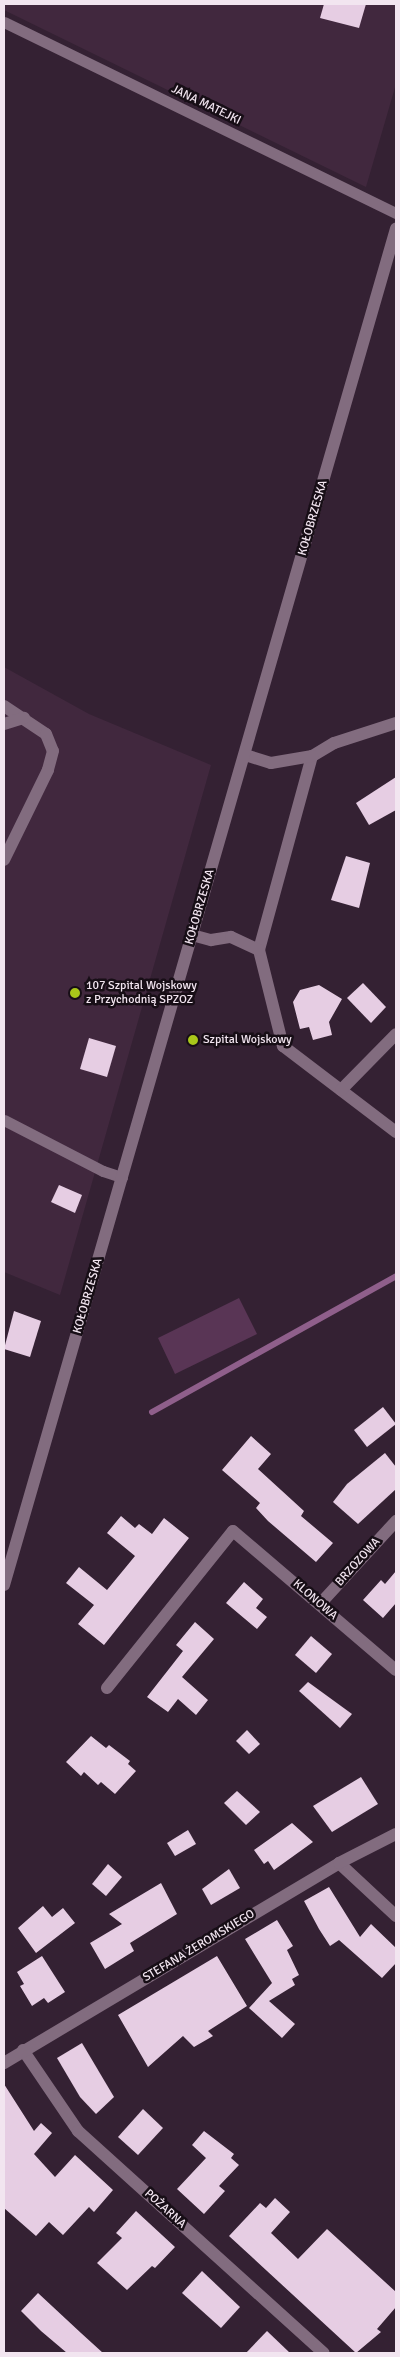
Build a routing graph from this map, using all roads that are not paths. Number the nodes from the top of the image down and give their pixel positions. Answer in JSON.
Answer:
{"nodes":[{"id":1,"x":4,"y":22,"type":"edge"},
{"id":2,"x":396,"y":213,"type":"edge"},
{"id":3,"x":396,"y":230,"type":"edge"},
{"id":4,"x":4,"y":706,"type":"edge"},
{"id":5,"x":24,"y":718,"type":"junction"},
{"id":6,"x":396,"y":723,"type":"edge"},
{"id":7,"x":4,"y":724,"type":"edge"},
{"id":8,"x":245,"y":755,"type":"junction"},
{"id":9,"x":312,"y":756,"type":"junction"},
{"id":10,"x":4,"y":857,"type":"edge"},
{"id":11,"x":192,"y":935,"type":"junction"},
{"id":12,"x":259,"y":950,"type":"junction"},
{"id":13,"x":396,"y":1034,"type":"edge"},
{"id":14,"x":340,"y":1090,"type":"junction"},
{"id":15,"x":4,"y":1120,"type":"edge"},
{"id":16,"x":396,"y":1132,"type":"edge"},
{"id":17,"x":122,"y":1177,"type":"junction"},
{"id":18,"x":396,"y":1521,"type":"edge"},
{"id":19,"x":4,"y":1585,"type":"edge"},
{"id":20,"x":320,"y":1604,"type":"junction"},
{"id":21,"x":396,"y":1670,"type":"edge"},
{"id":22,"x":107,"y":1688,"type":"dead end"},
{"id":23,"x":396,"y":1834,"type":"edge"},
{"id":24,"x":339,"y":1863,"type":"junction"},
{"id":25,"x":396,"y":1916,"type":"edge"},
{"id":26,"x":23,"y":2050,"type":"junction"},
{"id":27,"x":4,"y":2063,"type":"edge"},
{"id":28,"x":324,"y":2353,"type":"edge"}],
"edges":[{"from":1,"to":2,"type":"lane","name":"JANA MATEJKI"},
{"from":3,"to":8,"type":"street","name":"KOŁOBRZESKA"},
{"from":4,"to":5,"type":"street"},
{"from":5,"to":7,"type":"street"},
{"from":5,"to":10,"type":"street"},
{"from":6,"to":9,"type":"street"},
{"from":8,"to":9,"type":"street"},
{"from":8,"to":11,"type":"street","name":"KOŁOBRZESKA"},
{"from":9,"to":12,"type":"street"},
{"from":11,"to":12,"type":"street"},
{"from":11,"to":17,"type":"street","name":"KOŁOBRZESKA"},
{"from":12,"to":14,"type":"street"},
{"from":13,"to":14,"type":"street"},
{"from":14,"to":16,"type":"street"},
{"from":15,"to":17,"type":"lane"},
{"from":17,"to":19,"type":"street","name":"KOŁOBRZESKA"},
{"from":18,"to":20,"type":"street","name":"BRZOZOWA"},
{"from":20,"to":21,"type":"street","name":"KLONOWA"},
{"from":20,"to":22,"type":"street","name":"KLONOWA"},
{"from":23,"to":24,"type":"street","name":"STEFANA ŻEROMSKIEGO"},
{"from":24,"to":25,"type":"street"},
{"from":24,"to":26,"type":"street","name":"STEFANA ŻEROMSKIEGO"},
{"from":26,"to":27,"type":"street","name":"STEFANA ŻEROMSKIEGO"},
{"from":26,"to":28,"type":"street","name":"POŻARNA"}]}
